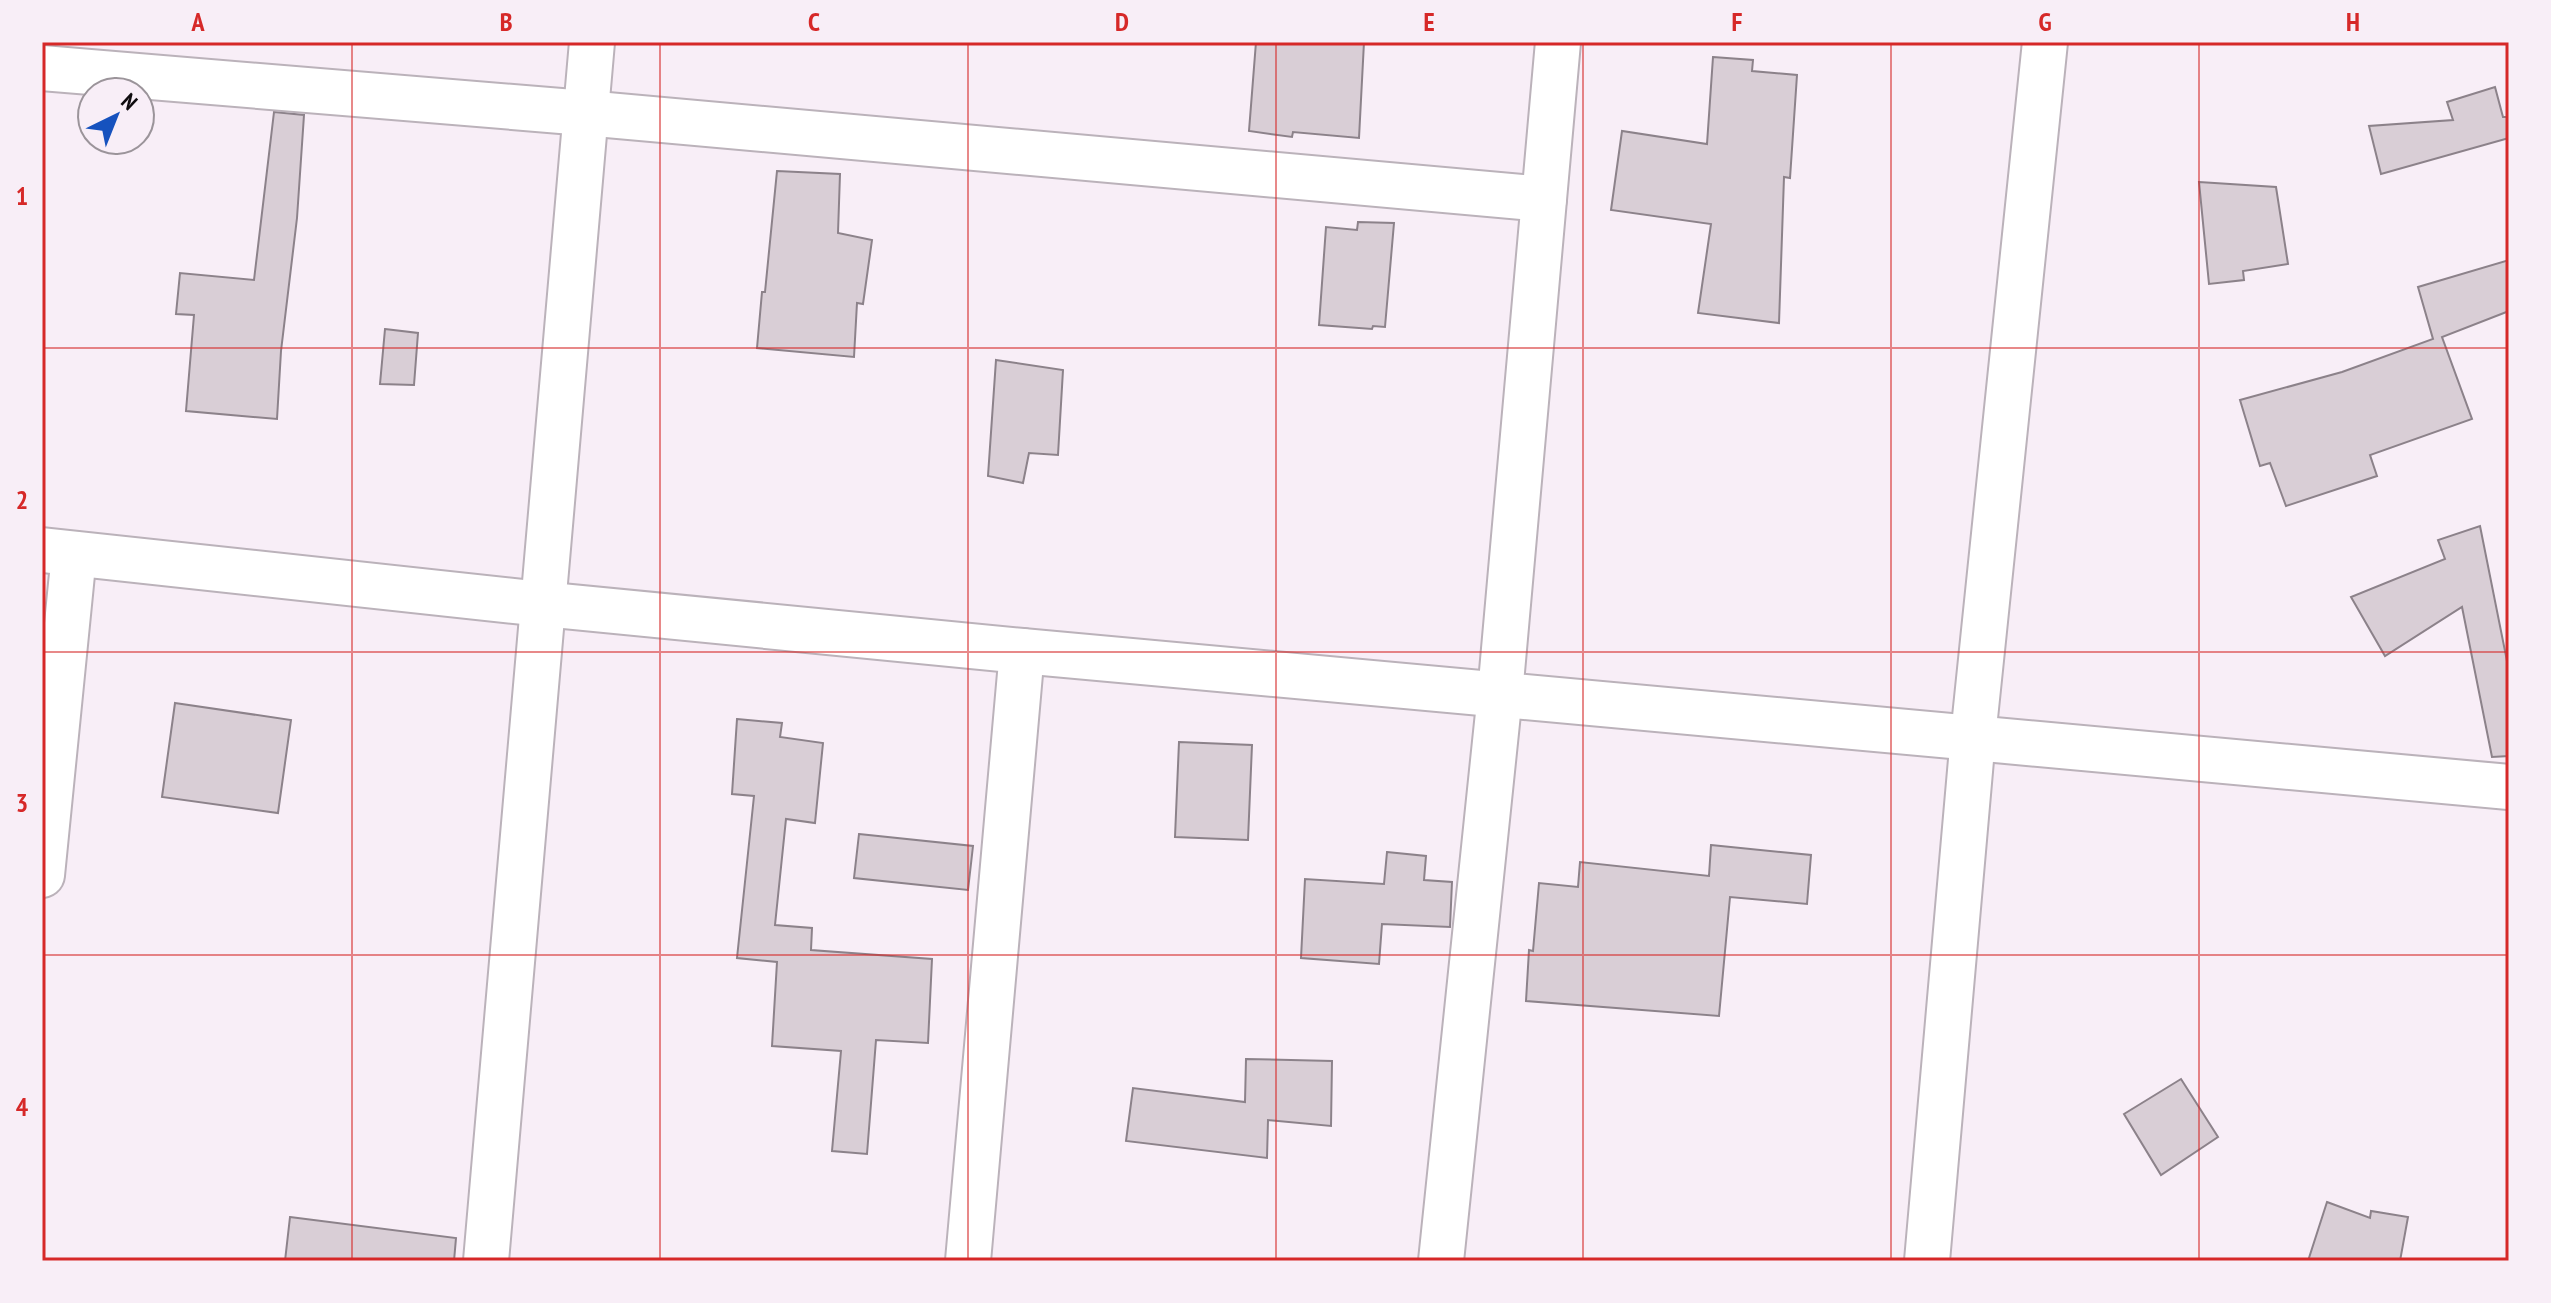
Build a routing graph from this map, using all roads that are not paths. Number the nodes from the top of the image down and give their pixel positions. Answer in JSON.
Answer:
{"nodes":[{"id":1,"x":592,"y":42,"type":"edge"},
{"id":2,"x":1558,"y":42,"type":"edge"},
{"id":3,"x":2045,"y":42,"type":"edge"},
{"id":4,"x":42,"y":68,"type":"edge"},
{"id":5,"x":585,"y":113,"type":"junction"},
{"id":6,"x":1544,"y":199,"type":"junction"},
{"id":7,"x":58,"y":552,"type":"edge"},
{"id":8,"x":542,"y":604,"type":"junction"},
{"id":9,"x":1022,"y":651,"type":"junction"},
{"id":10,"x":1500,"y":694,"type":"junction"},
{"id":11,"x":1973,"y":737,"type":"junction"},
{"id":12,"x":2509,"y":787,"type":"edge"},
{"id":13,"x":42,"y":875,"type":"edge"},
{"id":14,"x":486,"y":1261,"type":"edge"},
{"id":15,"x":968,"y":1261,"type":"edge"},
{"id":16,"x":1441,"y":1261,"type":"edge"},
{"id":17,"x":1927,"y":1261,"type":"edge"}],
"edges":[{"from":1,"to":5,"type":"street"},
{"from":2,"to":6,"type":"street"},
{"from":3,"to":11,"type":"street"},
{"from":4,"to":5,"type":"street"},
{"from":5,"to":6,"type":"street"},
{"from":5,"to":8,"type":"street"},
{"from":6,"to":10,"type":"street"},
{"from":7,"to":8,"type":"street"},
{"from":7,"to":13,"type":"street"},
{"from":8,"to":9,"type":"street"},
{"from":8,"to":14,"type":"street"},
{"from":9,"to":10,"type":"street"},
{"from":9,"to":15,"type":"street"},
{"from":10,"to":11,"type":"street"},
{"from":10,"to":16,"type":"street"},
{"from":11,"to":12,"type":"street"},
{"from":11,"to":17,"type":"street"}]}
